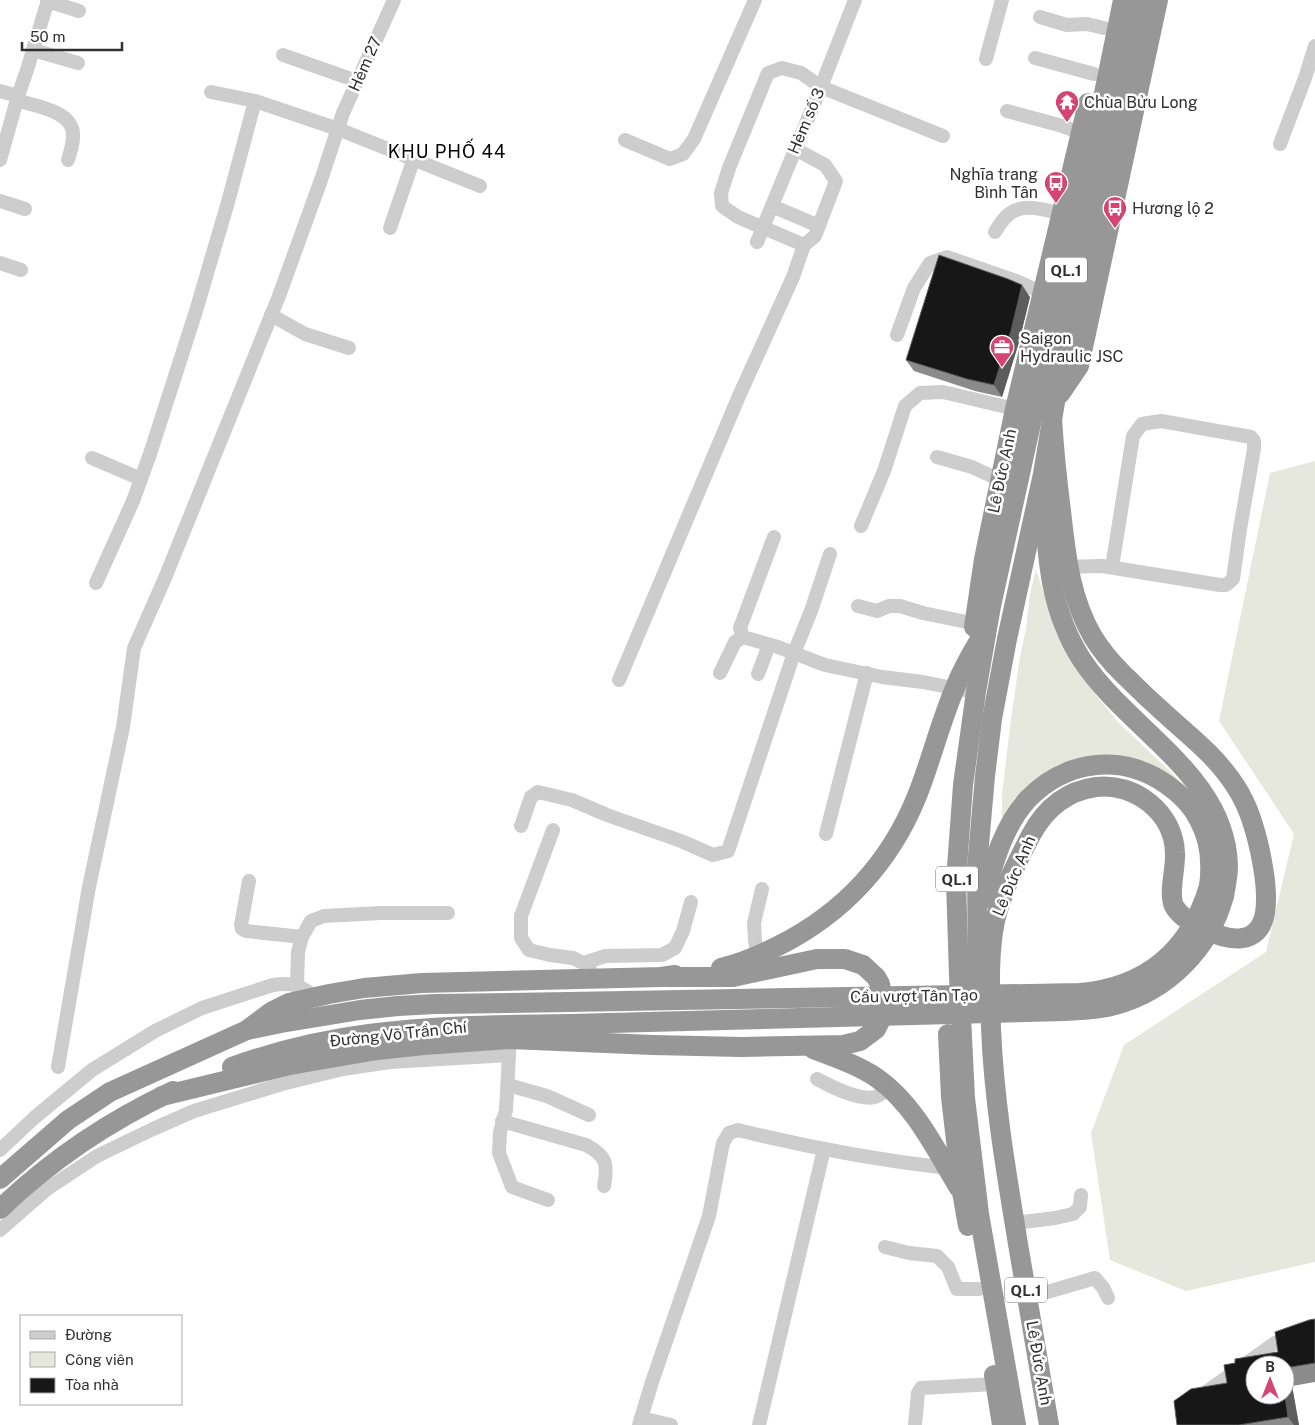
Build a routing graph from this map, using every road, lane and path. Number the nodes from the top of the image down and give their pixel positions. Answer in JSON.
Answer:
{"nodes":[{"id":1,"x":394,"y":0,"type":"edge"},
{"id":2,"x":755,"y":0,"type":"edge"},
{"id":3,"x":855,"y":0,"type":"edge"},
{"id":4,"x":1002,"y":0,"type":"edge"},
{"id":5,"x":1110,"y":0,"type":"edge"},
{"id":6,"x":1123,"y":0,"type":"edge"},
{"id":7,"x":1138,"y":0,"type":"edge"},
{"id":8,"x":1158,"y":0,"type":"edge"},
{"id":9,"x":48,"y":1,"type":"edge"},
{"id":10,"x":79,"y":11,"type":"dead end"},
{"id":11,"x":1040,"y":17,"type":"dead end"},
{"id":12,"x":1104,"y":28,"type":"junction"},
{"id":13,"x":1315,"y":46,"type":"edge"},
{"id":14,"x":33,"y":50,"type":"junction"},
{"id":15,"x":282,"y":56,"type":"dead end"},
{"id":16,"x":1035,"y":58,"type":"dead end"},
{"id":17,"x":986,"y":59,"type":"dead end"},
{"id":18,"x":78,"y":63,"type":"dead end"},
{"id":19,"x":1094,"y":74,"type":"junction"},
{"id":20,"x":358,"y":81,"type":"junction"},
{"id":21,"x":821,"y":87,"type":"junction"},
{"id":22,"x":0,"y":91,"type":"edge"},
{"id":23,"x":211,"y":92,"type":"dead end"},
{"id":24,"x":17,"y":98,"type":"junction"},
{"id":25,"x":255,"y":101,"type":"junction"},
{"id":26,"x":1006,"y":111,"type":"dead end"},
{"id":27,"x":338,"y":128,"type":"junction"},
{"id":28,"x":1081,"y":133,"type":"junction"},
{"id":29,"x":943,"y":136,"type":"dead end"},
{"id":30,"x":625,"y":140,"type":"dead end"},
{"id":31,"x":1280,"y":144,"type":"dead end"},
{"id":32,"x":795,"y":149,"type":"junction"},
{"id":33,"x":414,"y":158,"type":"junction"},
{"id":34,"x":0,"y":160,"type":"edge"},
{"id":35,"x":68,"y":160,"type":"dead end"},
{"id":36,"x":480,"y":186,"type":"dead end"},
{"id":37,"x":0,"y":201,"type":"edge"},
{"id":38,"x":772,"y":206,"type":"junction"},
{"id":39,"x":25,"y":209,"type":"dead end"},
{"id":40,"x":1087,"y":209,"type":"junction"},
{"id":41,"x":1062,"y":214,"type":"junction"},
{"id":42,"x":819,"y":226,"type":"junction"},
{"id":43,"x":763,"y":227,"type":"junction"},
{"id":44,"x":390,"y":228,"type":"dead end"},
{"id":45,"x":995,"y":232,"type":"dead end"},
{"id":46,"x":757,"y":242,"type":"dead end"},
{"id":47,"x":804,"y":245,"type":"junction"},
{"id":48,"x":0,"y":263,"type":"edge"},
{"id":49,"x":21,"y":270,"type":"dead end"},
{"id":50,"x":1042,"y":293,"type":"junction"},
{"id":51,"x":272,"y":315,"type":"junction"},
{"id":52,"x":897,"y":335,"type":"dead end"},
{"id":53,"x":1059,"y":338,"type":"junction"},
{"id":54,"x":349,"y":348,"type":"dead end"},
{"id":55,"x":1016,"y":409,"type":"junction"},
{"id":56,"x":1053,"y":410,"type":"junction"},
{"id":57,"x":937,"y":457,"type":"dead end"},
{"id":58,"x":92,"y":458,"type":"dead end"},
{"id":59,"x":1043,"y":474,"type":"junction"},
{"id":60,"x":141,"y":479,"type":"junction"},
{"id":61,"x":1000,"y":480,"type":"junction"},
{"id":62,"x":861,"y":526,"type":"dead end"},
{"id":63,"x":774,"y":538,"type":"dead end"},
{"id":64,"x":830,"y":554,"type":"dead end"},
{"id":65,"x":1059,"y":567,"type":"junction"},
{"id":66,"x":1112,"y":567,"type":"junction"},
{"id":67,"x":96,"y":583,"type":"dead end"},
{"id":68,"x":985,"y":598,"type":"junction"},
{"id":69,"x":858,"y":606,"type":"dead end"},
{"id":70,"x":981,"y":625,"type":"junction"},
{"id":71,"x":743,"y":637,"type":"junction"},
{"id":72,"x":769,"y":645,"type":"junction"},
{"id":73,"x":794,"y":653,"type":"junction"},
{"id":74,"x":720,"y":673,"type":"dead end"},
{"id":75,"x":867,"y":673,"type":"junction"},
{"id":76,"x":758,"y":674,"type":"dead end"},
{"id":77,"x":619,"y":680,"type":"dead end"},
{"id":78,"x":965,"y":690,"type":"junction"},
{"id":79,"x":1088,"y":766,"type":"junction"},
{"id":80,"x":521,"y":826,"type":"dead end"},
{"id":81,"x":1035,"y":828,"type":"junction"},
{"id":82,"x":553,"y":830,"type":"dead end"},
{"id":83,"x":826,"y":834,"type":"dead end"},
{"id":84,"x":249,"y":881,"type":"dead end"},
{"id":85,"x":762,"y":889,"type":"dead end"},
{"id":86,"x":1216,"y":891,"type":"junction"},
{"id":87,"x":691,"y":902,"type":"dead end"},
{"id":88,"x":448,"y":913,"type":"dead end"},
{"id":89,"x":976,"y":922,"type":"junction"},
{"id":90,"x":302,"y":937,"type":"junction"},
{"id":91,"x":758,"y":955,"type":"junction"},
{"id":92,"x":588,"y":971,"type":"junction"},
{"id":93,"x":661,"y":978,"type":"junction"},
{"id":94,"x":297,"y":985,"type":"junction"},
{"id":95,"x":316,"y":997,"type":"junction"},
{"id":96,"x":569,"y":1002,"type":"joint"},
{"id":97,"x":247,"y":1030,"type":"junction"},
{"id":98,"x":804,"y":1046,"type":"junction"},
{"id":99,"x":509,"y":1047,"type":"junction"},
{"id":100,"x":58,"y":1067,"type":"dead end"},
{"id":101,"x":817,"y":1079,"type":"dead end"},
{"id":102,"x":508,"y":1085,"type":"junction"},
{"id":103,"x":889,"y":1087,"type":"junction"},
{"id":104,"x":162,"y":1096,"type":"junction"},
{"id":105,"x":589,"y":1115,"type":"dead end"},
{"id":106,"x":502,"y":1122,"type":"junction"},
{"id":107,"x":824,"y":1149,"type":"junction"},
{"id":108,"x":0,"y":1150,"type":"edge"},
{"id":109,"x":998,"y":1156,"type":"junction"},
{"id":110,"x":947,"y":1168,"type":"junction"},
{"id":111,"x":0,"y":1179,"type":"edge"},
{"id":112,"x":604,"y":1186,"type":"dead end"},
{"id":113,"x":962,"y":1192,"type":"junction"},
{"id":114,"x":1081,"y":1195,"type":"dead end"},
{"id":115,"x":548,"y":1200,"type":"dead end"},
{"id":116,"x":0,"y":1209,"type":"edge"},
{"id":117,"x":1015,"y":1223,"type":"junction"},
{"id":118,"x":0,"y":1230,"type":"edge"},
{"id":119,"x":885,"y":1247,"type":"dead end"},
{"id":120,"x":979,"y":1289,"type":"junction"},
{"id":121,"x":1028,"y":1298,"type":"junction"},
{"id":122,"x":1108,"y":1298,"type":"dead end"},
{"id":123,"x":1315,"y":1331,"type":"edge"},
{"id":124,"x":995,"y":1384,"type":"junction"},
{"id":125,"x":1191,"y":1403,"type":"edge"},
{"id":126,"x":640,"y":1421,"type":"edge"},
{"id":127,"x":671,"y":1425,"type":"edge"},
{"id":128,"x":759,"y":1425,"type":"edge"},
{"id":129,"x":915,"y":1425,"type":"edge"},
{"id":130,"x":1002,"y":1425,"type":"edge"},
{"id":131,"x":1016,"y":1425,"type":"edge"},
{"id":132,"x":1038,"y":1425,"type":"edge"},
{"id":133,"x":1049,"y":1425,"type":"edge"}],
"edges":[{"from":1,"to":20,"type":"street","name":"Hẻm 27"},
{"from":2,"to":30,"type":"street"},
{"from":3,"to":21,"type":"street","name":"Hẻm số 3"},
{"from":4,"to":17,"type":"street"},
{"from":5,"to":12,"type":"highway","name":"Lê Đức Anh","number":"QL.1"},
{"from":6,"to":40,"type":"highway","number":"QL.1"},
{"from":7,"to":40,"type":"highway","number":"QL.1"},
{"from":8,"to":56,"type":"highway","name":"Lê Đức Anh","number":"QL.1"},
{"from":9,"to":10,"type":"street"},
{"from":9,"to":14,"type":"street"},
{"from":11,"to":12,"type":"street"},
{"from":12,"to":19,"type":"highway","name":"Lê Đức Anh","number":"QL.1"},
{"from":13,"to":31,"type":"street"},
{"from":14,"to":18,"type":"street"},
{"from":14,"to":24,"type":"street"},
{"from":15,"to":20,"type":"street"},
{"from":16,"to":19,"type":"street"},
{"from":19,"to":28,"type":"highway","name":"Lê Đức Anh","number":"QL.1"},
{"from":20,"to":27,"type":"street","name":"Hẻm 27"},
{"from":21,"to":29,"type":"street"},
{"from":21,"to":32,"type":"street","name":"Hẻm số 3"},
{"from":21,"to":43,"type":"street"},
{"from":22,"to":24,"type":"street"},
{"from":23,"to":25,"type":"street"},
{"from":24,"to":34,"type":"street"},
{"from":24,"to":35,"type":"street"},
{"from":25,"to":27,"type":"street"},
{"from":25,"to":60,"type":"street"},
{"from":26,"to":28,"type":"street"},
{"from":27,"to":33,"type":"street"},
{"from":27,"to":51,"type":"street","name":"Hẻm 27"},
{"from":28,"to":41,"type":"highway","name":"Lê Đức Anh","number":"QL.1"},
{"from":32,"to":38,"type":"street","name":"Hẻm số 3"},
{"from":32,"to":42,"type":"street"},
{"from":33,"to":36,"type":"street"},
{"from":33,"to":44,"type":"street"},
{"from":37,"to":39,"type":"street"},
{"from":38,"to":42,"type":"street"},
{"from":38,"to":43,"type":"street","name":"Hẻm số 3"},
{"from":40,"to":53,"type":"highway","name":"Lê Đức Anh","number":"QL.1"},
{"from":41,"to":45,"type":"street"},
{"from":41,"to":50,"type":"highway","name":"Lê Đức Anh","number":"QL.1"},
{"from":42,"to":47,"type":"street"},
{"from":43,"to":46,"type":"street","name":"Hẻm số 3"},
{"from":43,"to":47,"type":"street"},
{"from":47,"to":77,"type":"street"},
{"from":48,"to":49,"type":"street"},
{"from":50,"to":52,"type":"street"},
{"from":50,"to":55,"type":"highway","name":"Lê Đức Anh","number":"QL.1"},
{"from":51,"to":54,"type":"street"},
{"from":51,"to":100,"type":"street","name":"Hẻm 27"},
{"from":53,"to":56,"type":"highway","name":"Lê Đức Anh","number":"QL.1"},
{"from":53,"to":68,"type":"highway","name":"Lê Đức Anh","number":"QL.1"},
{"from":55,"to":61,"type":"highway","name":"Lê Đức Anh","number":"QL.1"},
{"from":55,"to":62,"type":"street"},
{"from":56,"to":59,"type":"highway","name":"Lê Đức Anh","number":"QL.1"},
{"from":56,"to":65,"type":"highway","name":"Lê Đức Anh","number":"QL.1"},
{"from":57,"to":61,"type":"street"},
{"from":58,"to":60,"type":"street"},
{"from":59,"to":65,"type":"highway"},
{"from":59,"to":89,"type":"highway","name":"Lê Đức Anh","number":"QL.1"},
{"from":60,"to":67,"type":"street"},
{"from":61,"to":68,"type":"highway","name":"Lê Đức Anh","number":"QL.1"},
{"from":63,"to":71,"type":"street"},
{"from":64,"to":73,"type":"street"},
{"from":65,"to":66,"type":"street"},
{"from":65,"to":81,"type":"highway","name":"Lê Đức Anh","number":"QL.1"},
{"from":65,"to":86,"type":"highway"},
{"from":66,"to":66,"type":"street"},
{"from":68,"to":70,"type":"highway","name":"Lê Đức Anh","number":"QL.1"},
{"from":69,"to":70,"type":"street"},
{"from":70,"to":78,"type":"highway","name":"Lê Đức Anh","number":"QL.1"},
{"from":70,"to":78,"type":"highway"},
{"from":71,"to":72,"type":"street"},
{"from":71,"to":74,"type":"street"},
{"from":72,"to":73,"type":"street"},
{"from":72,"to":76,"type":"street"},
{"from":73,"to":75,"type":"street"},
{"from":73,"to":80,"type":"street"},
{"from":75,"to":78,"type":"street"},
{"from":75,"to":83,"type":"street"},
{"from":78,"to":91,"type":"highway"},
{"from":78,"to":113,"type":"highway","name":"Lê Đức Anh","number":"QL.1"},
{"from":78,"to":131,"type":"highway","name":"Lê Đức Anh","number":"QL.1"},
{"from":79,"to":81,"type":"highway"},
{"from":79,"to":86,"type":"highway"},
{"from":79,"to":89,"type":"highway"},
{"from":81,"to":109,"type":"highway","name":"Lê Đức Anh","number":"QL.1"},
{"from":82,"to":92,"type":"street"},
{"from":84,"to":90,"type":"street"},
{"from":85,"to":91,"type":"street"},
{"from":86,"to":96,"type":"highway","name":"Cầu vượt Tân Tạo","bridge":true},
{"from":86,"to":104,"type":"highway","name":"Đường Võ Trần Chí","bridge":true},
{"from":87,"to":92,"type":"street"},
{"from":88,"to":90,"type":"street"},
{"from":89,"to":109,"type":"highway","name":"Lê Đức Anh","number":"QL.1"},
{"from":90,"to":94,"type":"street"},
{"from":91,"to":93,"type":"highway"},
{"from":92,"to":93,"type":"highway"},
{"from":92,"to":95,"type":"highway"},
{"from":93,"to":98,"type":"highway"},
{"from":94,"to":95,"type":"street"},
{"from":94,"to":108,"type":"street"},
{"from":95,"to":97,"type":"highway"},
{"from":96,"to":97,"type":"highway","name":"Đường Võ Trần Chí"},
{"from":97,"to":111,"type":"highway","name":"Đường Võ Trần Chí"},
{"from":98,"to":99,"type":"highway"},
{"from":98,"to":103,"type":"highway"},
{"from":99,"to":102,"type":"street"},
{"from":99,"to":104,"type":"highway"},
{"from":99,"to":118,"type":"street"},
{"from":101,"to":103,"type":"street"},
{"from":102,"to":105,"type":"street"},
{"from":102,"to":106,"type":"street"},
{"from":103,"to":110,"type":"highway"},
{"from":104,"to":116,"type":"highway","name":"Đường Võ Trần Chí"},
{"from":106,"to":112,"type":"street"},
{"from":106,"to":115,"type":"street"},
{"from":107,"to":110,"type":"street"},
{"from":107,"to":126,"type":"street"},
{"from":107,"to":128,"type":"street"},
{"from":109,"to":117,"type":"highway","name":"Lê Đức Anh","number":"QL.1"},
{"from":109,"to":132,"type":"highway","name":"Lê Đức Anh","number":"QL.1"},
{"from":110,"to":113,"type":"highway"},
{"from":113,"to":120,"type":"highway","name":"Lê Đức Anh","number":"QL.1"},
{"from":114,"to":117,"type":"street"},
{"from":117,"to":121,"type":"highway","name":"Lê Đức Anh","number":"QL.1"},
{"from":119,"to":120,"type":"street"},
{"from":120,"to":124,"type":"highway","name":"Lê Đức Anh","number":"QL.1"},
{"from":121,"to":122,"type":"street"},
{"from":121,"to":133,"type":"highway","name":"Lê Đức Anh","number":"QL.1"},
{"from":123,"to":125,"type":"street"},
{"from":124,"to":129,"type":"street"},
{"from":124,"to":130,"type":"highway","name":"Lê Đức Anh","number":"QL.1"},
{"from":126,"to":127,"type":"street"}]}
